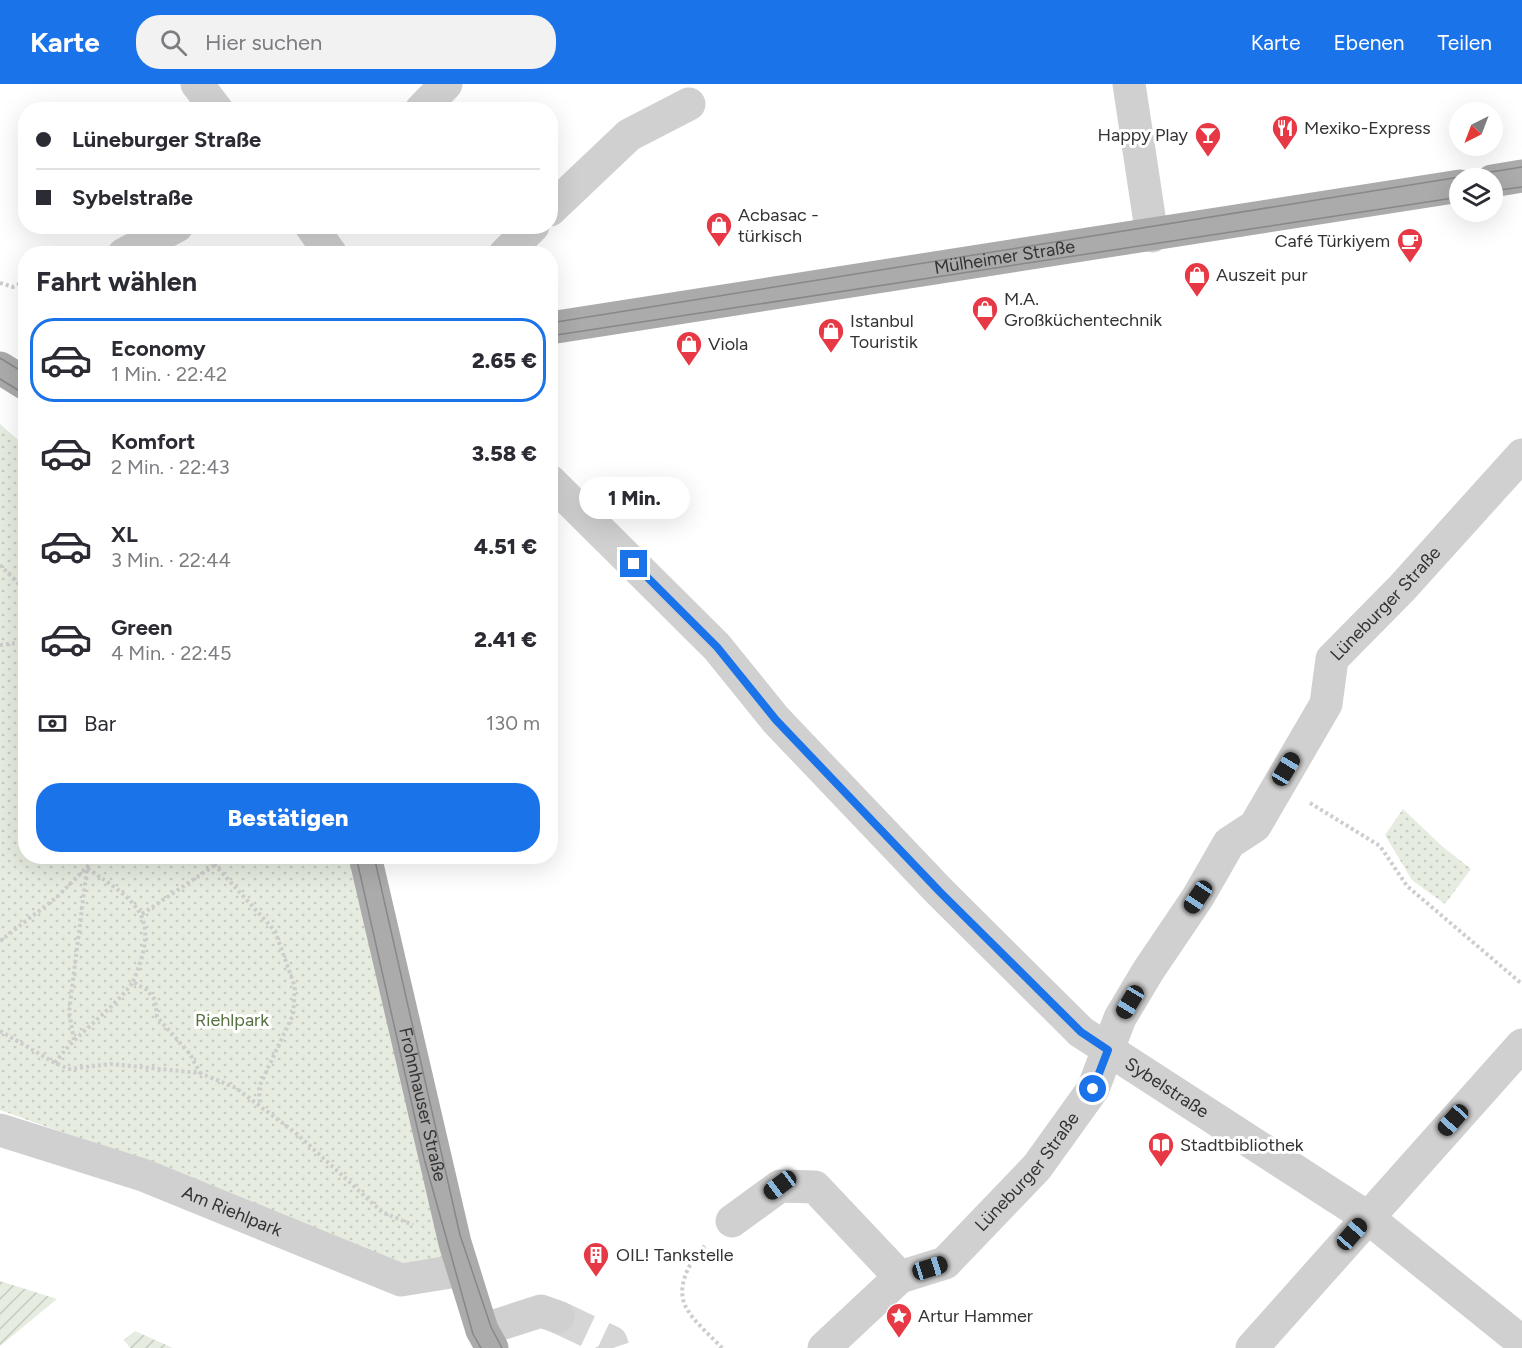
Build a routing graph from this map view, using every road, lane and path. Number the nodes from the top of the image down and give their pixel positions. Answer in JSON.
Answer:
{"nodes":[{"id":1,"x":197,"y":84,"type":"edge"},
{"id":2,"x":446,"y":84,"type":"edge"},
{"id":3,"x":1129,"y":84,"type":"edge"},
{"id":4,"x":211,"y":102,"type":"edge"},
{"id":5,"x":429,"y":102,"type":"edge"},
{"id":6,"x":689,"y":104,"type":"dead end"},
{"id":7,"x":1522,"y":176,"type":"edge"},
{"id":8,"x":1503,"y":179,"type":"edge"},
{"id":9,"x":1449,"y":188,"type":"edge"},
{"id":10,"x":558,"y":202,"type":"edge"},
{"id":11,"x":162,"y":234,"type":"edge"},
{"id":12,"x":525,"y":234,"type":"edge"},
{"id":13,"x":1152,"y":236,"type":"junction"},
{"id":14,"x":139,"y":246,"type":"edge"},
{"id":15,"x":513,"y":246,"type":"edge"},
{"id":16,"x":0,"y":283,"type":"edge"},
{"id":17,"x":18,"y":285,"type":"edge"},
{"id":18,"x":558,"y":327,"type":"edge"},
{"id":19,"x":0,"y":368,"type":"edge"},
{"id":20,"x":18,"y":379,"type":"edge"},
{"id":21,"x":1522,"y":455,"type":"edge"},
{"id":22,"x":558,"y":489,"type":"edge"},
{"id":23,"x":0,"y":565,"type":"edge"},
{"id":24,"x":18,"y":583,"type":"edge"},
{"id":25,"x":18,"y":643,"type":"edge"},
{"id":26,"x":0,"y":645,"type":"edge"},
{"id":27,"x":1278,"y":785,"type":"junction"},
{"id":28,"x":91,"y":864,"type":"edge"},
{"id":29,"x":367,"y":864,"type":"edge"},
{"id":30,"x":215,"y":865,"type":"joint"},
{"id":31,"x":87,"y":868,"type":"junction"},
{"id":32,"x":142,"y":914,"type":"junction"},
{"id":33,"x":0,"y":941,"type":"edge"},
{"id":34,"x":133,"y":982,"type":"junction"},
{"id":35,"x":1522,"y":984,"type":"edge"},
{"id":36,"x":0,"y":1031,"type":"edge"},
{"id":37,"x":74,"y":1040,"type":"junction"},
{"id":38,"x":1522,"y":1045,"type":"edge"},
{"id":39,"x":1108,"y":1050,"type":"junction"},
{"id":40,"x":54,"y":1063,"type":"junction"},
{"id":41,"x":200,"y":1073,"type":"junction"},
{"id":42,"x":260,"y":1106,"type":"junction"},
{"id":43,"x":0,"y":1130,"type":"edge"},
{"id":44,"x":1367,"y":1217,"type":"junction"},
{"id":45,"x":732,"y":1221,"type":"joint"},
{"id":46,"x":460,"y":1257,"type":"junction"},
{"id":47,"x":900,"y":1278,"type":"junction"},
{"id":48,"x":558,"y":1317,"type":"tunnel mouth"},
{"id":49,"x":487,"y":1339,"type":"edge"},
{"id":50,"x":1522,"y":1342,"type":"edge"},
{"id":51,"x":722,"y":1348,"type":"edge"},
{"id":52,"x":824,"y":1348,"type":"edge"},
{"id":53,"x":1252,"y":1348,"type":"edge"}],
"edges":[{"from":1,"to":4,"type":"street"},
{"from":2,"to":5,"type":"street"},
{"from":3,"to":13,"type":"street"},
{"from":6,"to":10,"type":"street"},
{"from":7,"to":8,"type":"main road"},
{"from":9,"to":13,"type":"main road","name":"Mülheimer Straße"},
{"from":11,"to":14,"type":"street"},
{"from":12,"to":15,"type":"street"},
{"from":13,"to":18,"type":"main road","name":"Mülheimer Straße"},
{"from":16,"to":17,"type":"path"},
{"from":19,"to":20,"type":"main road"},
{"from":21,"to":27,"type":"street","name":"Lüneburger Straße"},
{"from":22,"to":39,"type":"street","name":"Sybelstraße"},
{"from":23,"to":24,"type":"path"},
{"from":25,"to":26,"type":"path"},
{"from":27,"to":35,"type":"path"},
{"from":27,"to":39,"type":"street","name":"Lüneburger Straße"},
{"from":28,"to":31,"type":"path"},
{"from":29,"to":46,"type":"main road","name":"Frohnhauser Straße"},
{"from":30,"to":32,"type":"path"},
{"from":30,"to":42,"type":"path"},
{"from":31,"to":32,"type":"path"},
{"from":31,"to":33,"type":"path"},
{"from":31,"to":37,"type":"path"},
{"from":32,"to":34,"type":"path"},
{"from":34,"to":37,"type":"path"},
{"from":34,"to":41,"type":"path"},
{"from":36,"to":40,"type":"path"},
{"from":37,"to":40,"type":"path"},
{"from":38,"to":44,"type":"street"},
{"from":39,"to":44,"type":"street","name":"Sybelstraße"},
{"from":39,"to":47,"type":"street","name":"Lüneburger Straße"},
{"from":40,"to":41,"type":"path"},
{"from":41,"to":42,"type":"path"},
{"from":42,"to":46,"type":"path"},
{"from":43,"to":46,"type":"street","name":"Am Riehlpark"},
{"from":44,"to":50,"type":"street","name":"Sybelstraße"},
{"from":44,"to":53,"type":"street"},
{"from":45,"to":47,"type":"street"},
{"from":45,"to":51,"type":"path"},
{"from":46,"to":49,"type":"main road","name":"Frohnhauser Straße"},
{"from":47,"to":52,"type":"street","name":"Lüneburger Straße"},
{"from":48,"to":49,"type":"street"}]}
